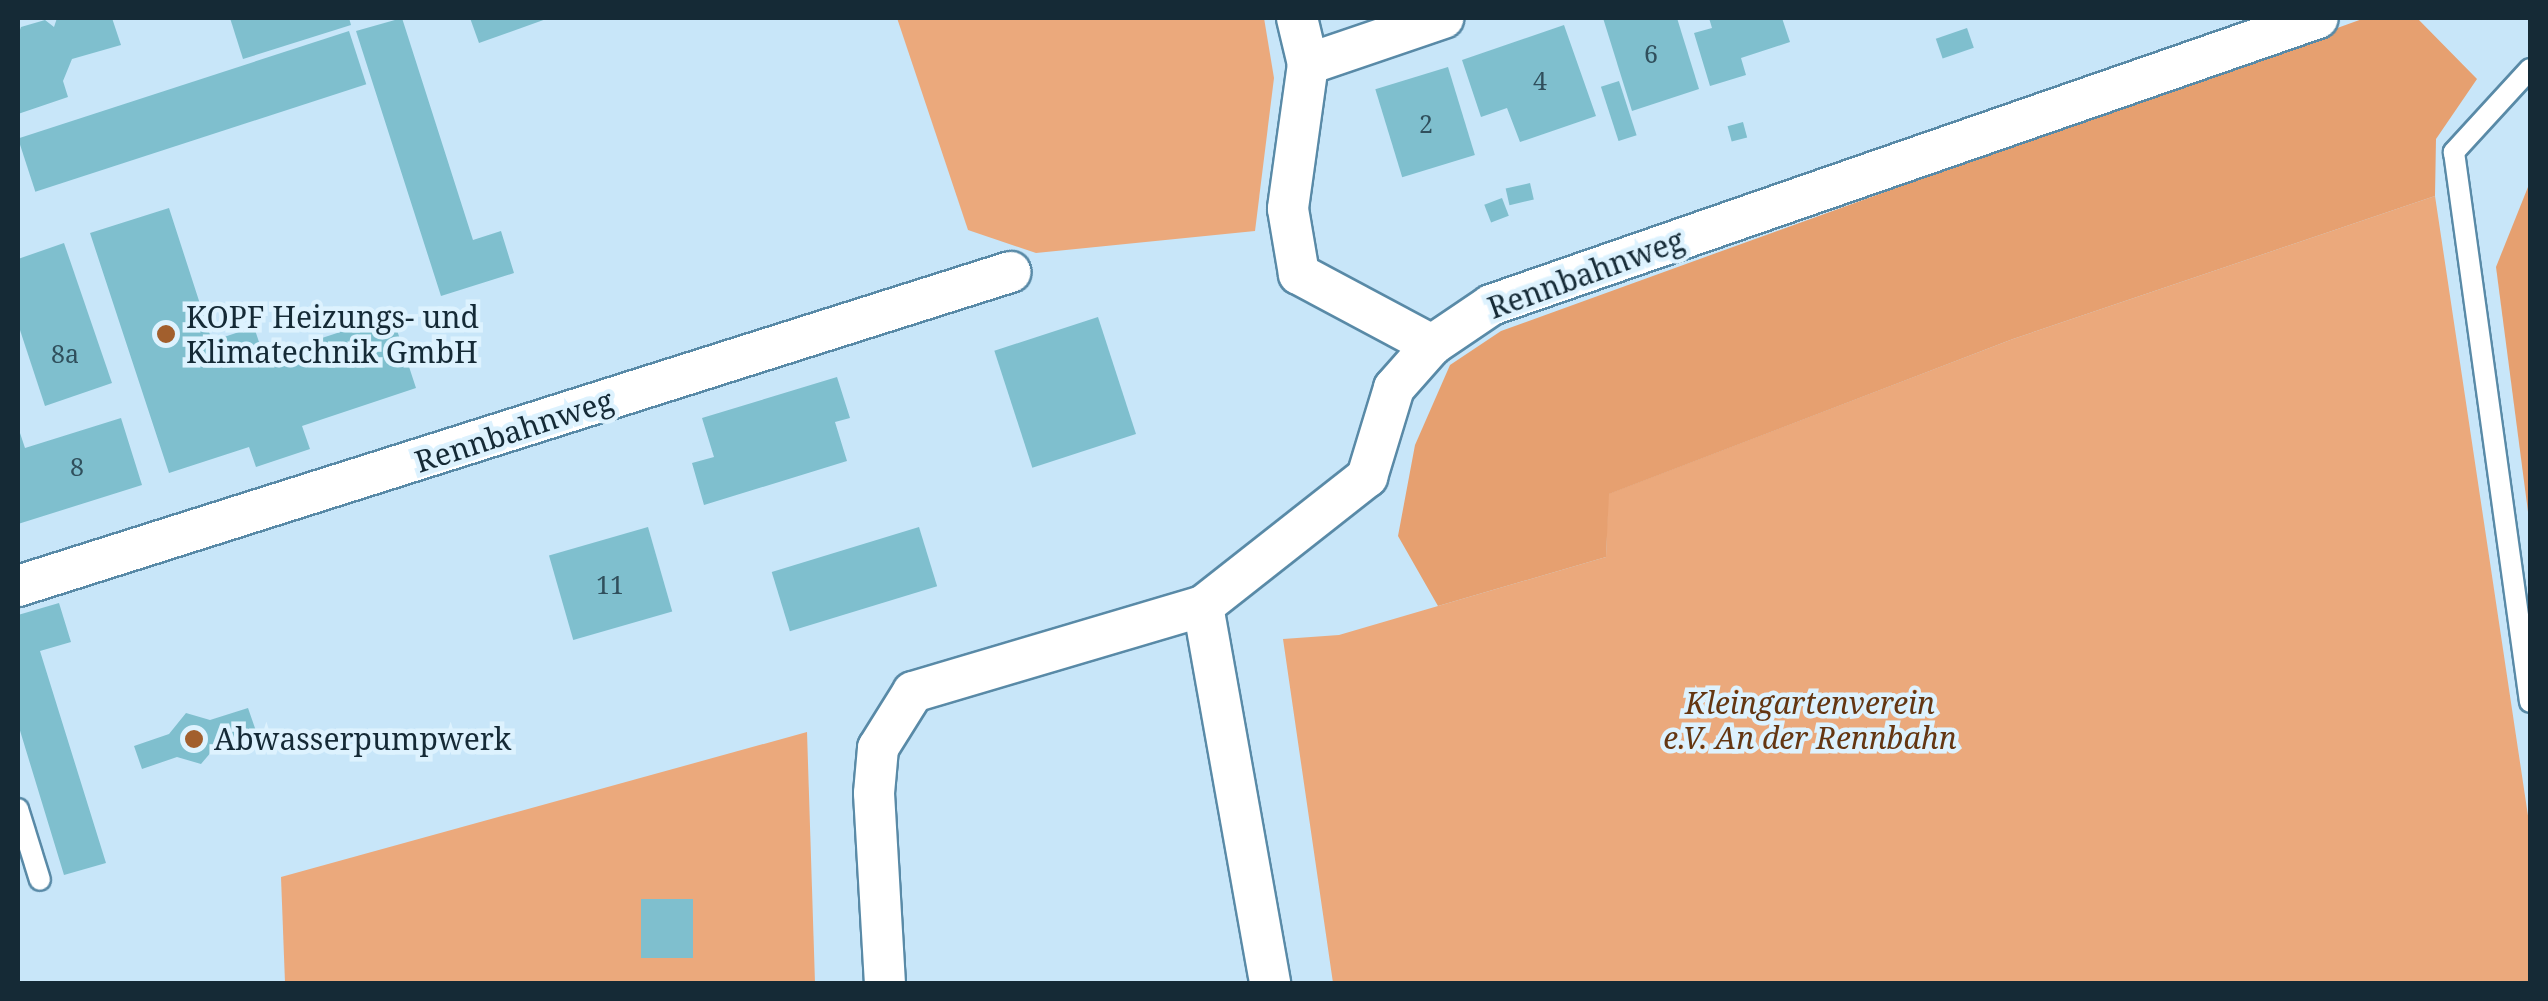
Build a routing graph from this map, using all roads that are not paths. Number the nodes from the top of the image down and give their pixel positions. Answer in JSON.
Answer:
{"nodes":[{"id":1,"x":1297,"y":18,"type":"edge"},
{"id":2,"x":1443,"y":18,"type":"edge"},
{"id":3,"x":2318,"y":18,"type":"edge"},
{"id":4,"x":1308,"y":64,"type":"junction"},
{"id":5,"x":2530,"y":68,"type":"edge"},
{"id":6,"x":1010,"y":272,"type":"dead end"},
{"id":7,"x":1432,"y":344,"type":"junction"},
{"id":8,"x":18,"y":586,"type":"edge"},
{"id":9,"x":1203,"y":606,"type":"junction"},
{"id":10,"x":2530,"y":702,"type":"edge"},
{"id":11,"x":18,"y":809,"type":"edge"},
{"id":12,"x":40,"y":880,"type":"dead end"},
{"id":13,"x":885,"y":984,"type":"edge"},
{"id":14,"x":1270,"y":984,"type":"edge"}],
"edges":[{"from":1,"to":4,"type":"street"},
{"from":2,"to":4,"type":"street"},
{"from":3,"to":7,"type":"street","name":"Rennbahnweg"},
{"from":4,"to":7,"type":"street"},
{"from":5,"to":10,"type":"lane"},
{"from":6,"to":8,"type":"street","name":"Rennbahnweg"},
{"from":7,"to":9,"type":"street","name":"Rennbahnweg"},
{"from":9,"to":13,"type":"street","name":"Rennbahnweg"},
{"from":9,"to":14,"type":"street"},
{"from":11,"to":12,"type":"lane"}]}
